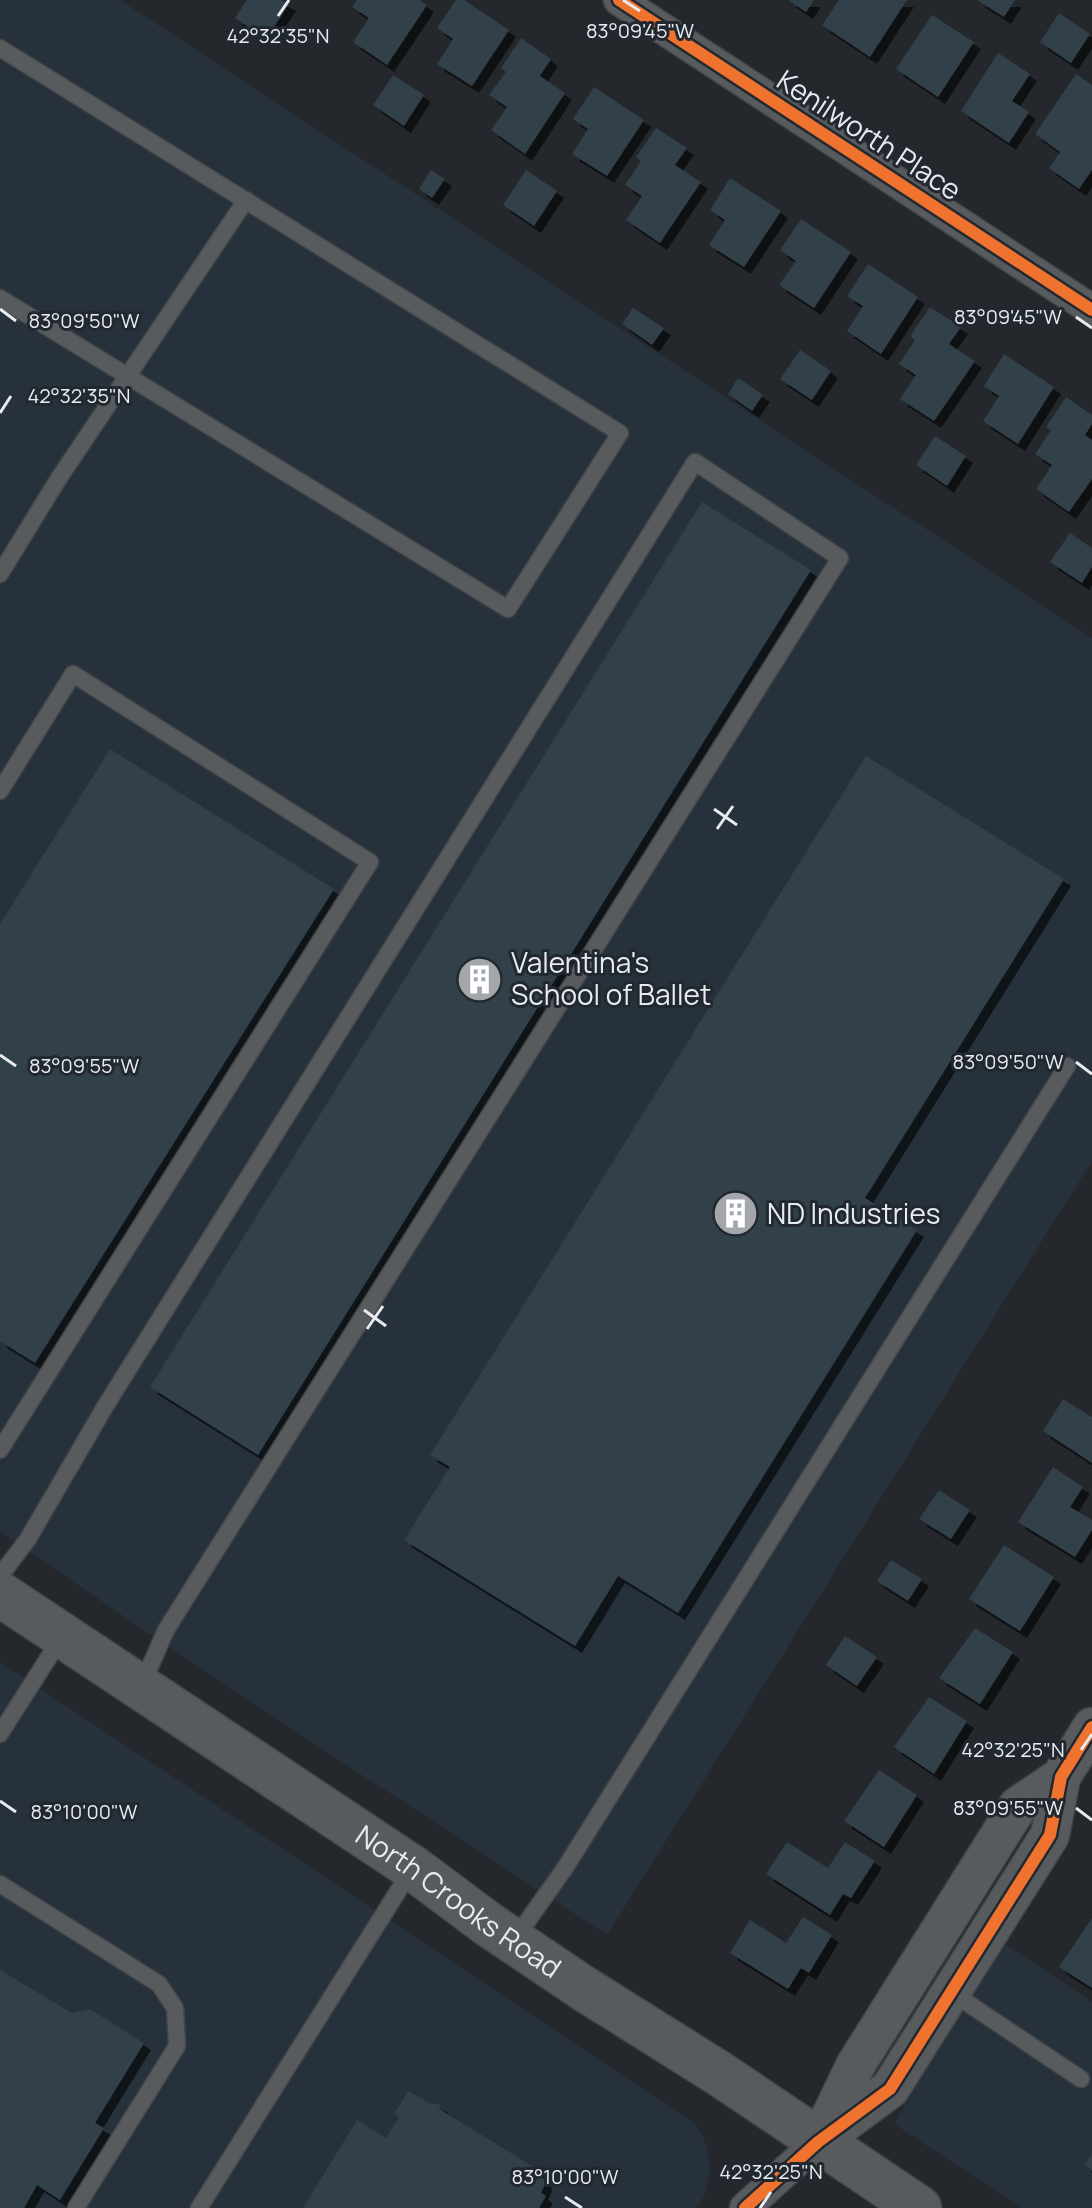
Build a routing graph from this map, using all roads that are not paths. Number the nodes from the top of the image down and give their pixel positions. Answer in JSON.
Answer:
{"nodes":[{"id":1,"x":619,"y":0,"type":"edge"},
{"id":2,"x":0,"y":48,"type":"edge"},
{"id":3,"x":246,"y":200,"type":"junction"},
{"id":4,"x":0,"y":298,"type":"edge"},
{"id":5,"x":1092,"y":310,"type":"edge"},
{"id":6,"x":127,"y":377,"type":"junction"},
{"id":7,"x":0,"y":574,"type":"edge"},
{"id":8,"x":0,"y":791,"type":"edge"},
{"id":9,"x":1067,"y":1066,"type":"dead end"},
{"id":10,"x":0,"y":1450,"type":"edge"},
{"id":11,"x":0,"y":1576,"type":"edge"},
{"id":12,"x":0,"y":1594,"type":"edge"},
{"id":13,"x":63,"y":1635,"type":"junction"},
{"id":14,"x":141,"y":1686,"type":"junction"},
{"id":15,"x":1092,"y":1727,"type":"edge"},
{"id":16,"x":0,"y":1734,"type":"edge"},
{"id":17,"x":1061,"y":1777,"type":"junction"},
{"id":18,"x":413,"y":1868,"type":"junction"},
{"id":19,"x":0,"y":1884,"type":"edge"},
{"id":20,"x":513,"y":1941,"type":"junction"},
{"id":21,"x":951,"y":1992,"type":"junction"},
{"id":22,"x":1081,"y":2079,"type":"dead end"},
{"id":23,"x":818,"y":2142,"type":"junction"},
{"id":24,"x":76,"y":2208,"type":"edge"},
{"id":25,"x":199,"y":2208,"type":"edge"},
{"id":26,"x":745,"y":2208,"type":"edge"},
{"id":27,"x":919,"y":2208,"type":"edge"}],
"edges":[{"from":1,"to":5,"type":"street","name":"Kenilworth Place"},
{"from":2,"to":3,"type":"lane"},
{"from":3,"to":6,"type":"lane"},
{"from":3,"to":6,"type":"lane"},
{"from":4,"to":6,"type":"lane"},
{"from":6,"to":7,"type":"lane"},
{"from":8,"to":10,"type":"lane"},
{"from":9,"to":20,"type":"lane"},
{"from":11,"to":14,"type":"lane"},
{"from":12,"to":13,"type":"main road","name":"North Crooks Road"},
{"from":13,"to":14,"type":"main road","name":"North Crooks Road"},
{"from":13,"to":16,"type":"lane"},
{"from":14,"to":18,"type":"main road","name":"North Crooks Road"},
{"from":15,"to":17,"type":"street"},
{"from":17,"to":21,"type":"street"},
{"from":17,"to":23,"type":"street"},
{"from":18,"to":20,"type":"main road","name":"North Crooks Road"},
{"from":18,"to":25,"type":"lane"},
{"from":19,"to":24,"type":"lane"},
{"from":20,"to":23,"type":"main road","name":"North Crooks Road"},
{"from":21,"to":22,"type":"lane"},
{"from":21,"to":23,"type":"street"},
{"from":23,"to":26,"type":"street"},
{"from":23,"to":27,"type":"main road","name":"North Crooks Road"}]}
